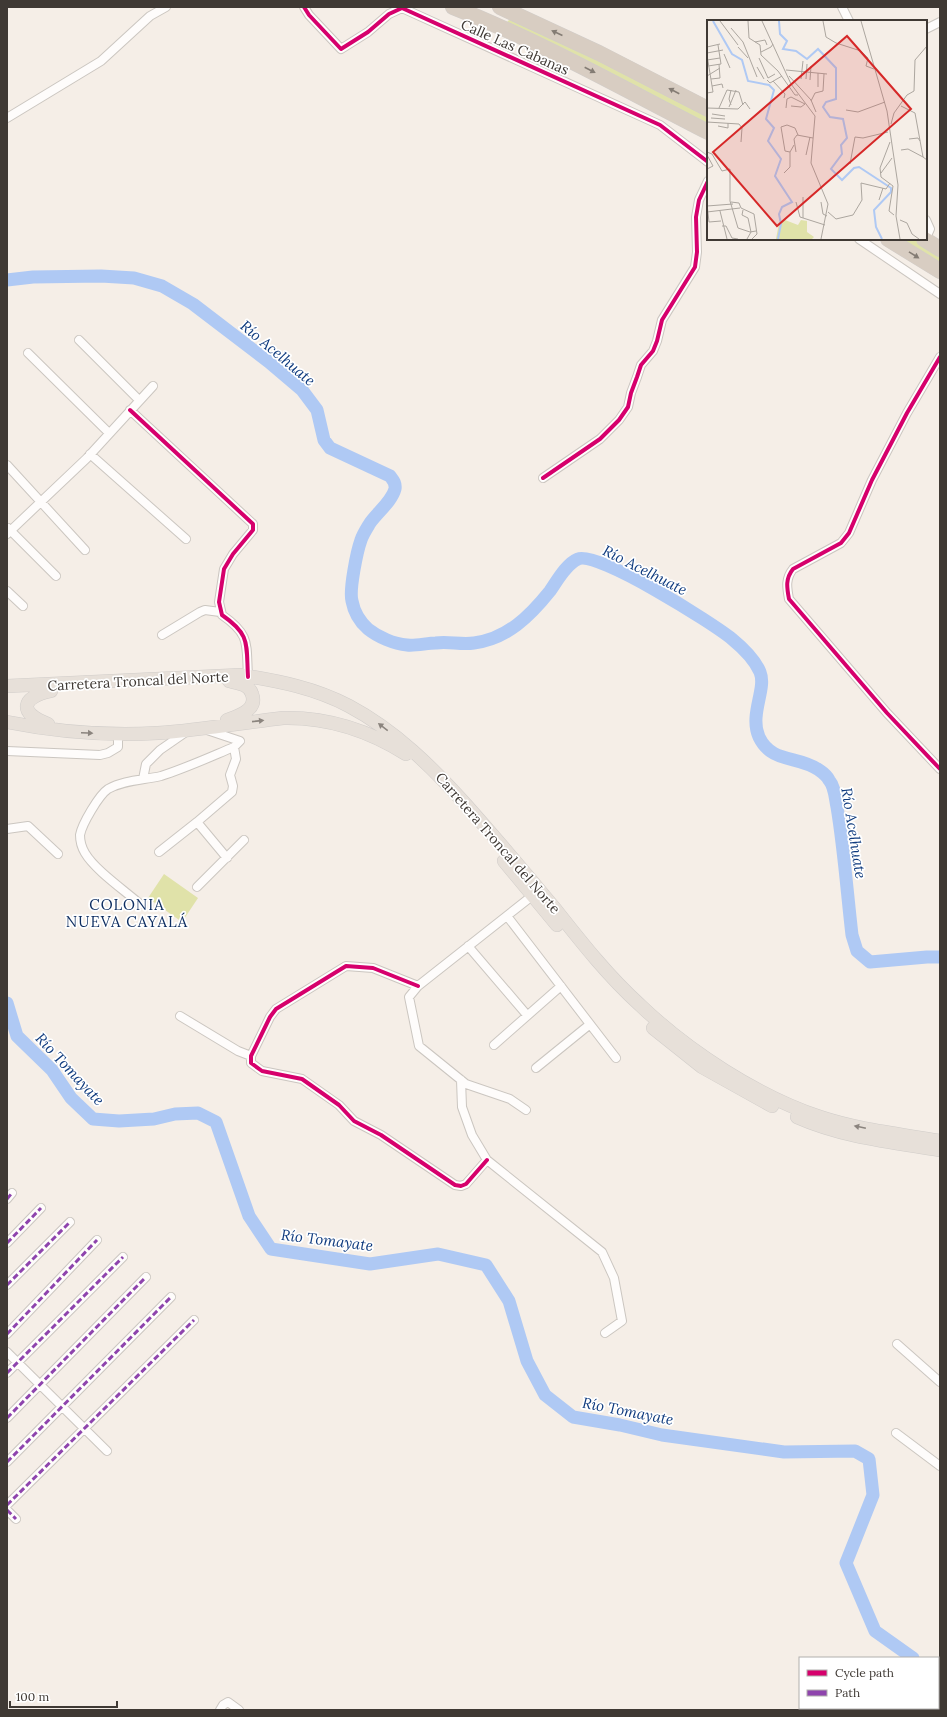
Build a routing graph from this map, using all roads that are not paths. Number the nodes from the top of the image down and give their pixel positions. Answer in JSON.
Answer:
{"nodes":[{"id":1,"x":166,"y":7,"type":"edge"},
{"id":2,"x":304,"y":7,"type":"edge"},
{"id":3,"x":453,"y":7,"type":"edge"},
{"id":4,"x":492,"y":7,"type":"edge"},
{"id":5,"x":842,"y":7,"type":"edge"},
{"id":6,"x":505,"y":9,"type":"edge"},
{"id":7,"x":479,"y":18,"type":"junction"},
{"id":8,"x":848,"y":20,"type":"edge"},
{"id":9,"x":940,"y":22,"type":"edge"},
{"id":10,"x":927,"y":28,"type":"edge"},
{"id":11,"x":505,"y":30,"type":"junction"},
{"id":12,"x":707,"y":108,"type":"edge"},
{"id":13,"x":7,"y":118,"type":"edge"},
{"id":14,"x":707,"y":131,"type":"edge"},
{"id":15,"x":707,"y":161,"type":"edge"},
{"id":16,"x":707,"y":183,"type":"edge"},
{"id":17,"x":927,"y":222,"type":"edge"},
{"id":18,"x":927,"y":235,"type":"edge"},
{"id":19,"x":860,"y":240,"type":"edge"},
{"id":20,"x":890,"y":240,"type":"edge"},
{"id":21,"x":926,"y":240,"type":"edge"},
{"id":22,"x":940,"y":249,"type":"edge"},
{"id":23,"x":940,"y":272,"type":"edge"},
{"id":24,"x":940,"y":294,"type":"edge"},
{"id":25,"x":79,"y":340,"type":"dead end"},
{"id":26,"x":28,"y":353,"type":"dead end"},
{"id":27,"x":940,"y":357,"type":"edge"},
{"id":28,"x":152,"y":386,"type":"dead end"},
{"id":29,"x":139,"y":400,"type":"junction"},
{"id":30,"x":130,"y":410,"type":"junction"},
{"id":31,"x":109,"y":433,"type":"junction"},
{"id":32,"x":90,"y":454,"type":"junction"},
{"id":33,"x":7,"y":465,"type":"edge"},
{"id":34,"x":543,"y":478,"type":"dead end"},
{"id":35,"x":42,"y":502,"type":"junction"},
{"id":36,"x":8,"y":531,"type":"edge"},
{"id":37,"x":186,"y":539,"type":"dead end"},
{"id":38,"x":85,"y":550,"type":"dead end"},
{"id":39,"x":56,"y":576,"type":"dead end"},
{"id":40,"x":7,"y":591,"type":"edge"},
{"id":41,"x":23,"y":606,"type":"dead end"},
{"id":42,"x":220,"y":612,"type":"junction"},
{"id":43,"x":162,"y":635,"type":"dead end"},
{"id":44,"x":208,"y":676,"type":"junction"},
{"id":45,"x":248,"y":676,"type":"junction"},
{"id":46,"x":82,"y":684,"type":"junction"},
{"id":47,"x":7,"y":686,"type":"edge"},
{"id":48,"x":7,"y":722,"type":"edge"},
{"id":49,"x":208,"y":727,"type":"junction"},
{"id":50,"x":188,"y":730,"type":"junction"},
{"id":51,"x":68,"y":732,"type":"junction"},
{"id":52,"x":150,"y":733,"type":"junction"},
{"id":53,"x":118,"y":734,"type":"junction"},
{"id":54,"x":234,"y":746,"type":"junction"},
{"id":55,"x":160,"y":750,"type":"junction"},
{"id":56,"x":7,"y":751,"type":"edge"},
{"id":57,"x":940,"y":769,"type":"edge"},
{"id":58,"x":143,"y":779,"type":"junction"},
{"id":59,"x":197,"y":822,"type":"junction"},
{"id":60,"x":7,"y":829,"type":"edge"},
{"id":61,"x":244,"y":840,"type":"dead end"},
{"id":62,"x":159,"y":852,"type":"dead end"},
{"id":63,"x":58,"y":854,"type":"dead end"},
{"id":64,"x":227,"y":858,"type":"junction"},
{"id":65,"x":197,"y":887,"type":"dead end"},
{"id":66,"x":532,"y":896,"type":"junction"},
{"id":67,"x":140,"y":904,"type":"dead end"},
{"id":68,"x":507,"y":916,"type":"junction"},
{"id":69,"x":468,"y":946,"type":"junction"},
{"id":70,"x":418,"y":986,"type":"junction"},
{"id":71,"x":561,"y":986,"type":"junction"},
{"id":72,"x":527,"y":1015,"type":"junction"},
{"id":73,"x":180,"y":1016,"type":"dead end"},
{"id":74,"x":589,"y":1025,"type":"junction"},
{"id":75,"x":494,"y":1045,"type":"dead end"},
{"id":76,"x":251,"y":1056,"type":"junction"},
{"id":77,"x":616,"y":1058,"type":"dead end"},
{"id":78,"x":536,"y":1068,"type":"dead end"},
{"id":79,"x":461,"y":1080,"type":"junction"},
{"id":80,"x":526,"y":1110,"type":"dead end"},
{"id":81,"x":940,"y":1141,"type":"edge"},
{"id":82,"x":940,"y":1150,"type":"edge"},
{"id":83,"x":487,"y":1160,"type":"junction"},
{"id":84,"x":41,"y":1208,"type":"dead end"},
{"id":85,"x":70,"y":1222,"type":"dead end"},
{"id":86,"x":97,"y":1240,"type":"dead end"},
{"id":87,"x":7,"y":1242,"type":"edge"},
{"id":88,"x":122,"y":1257,"type":"dead end"},
{"id":89,"x":146,"y":1276,"type":"dead end"},
{"id":90,"x":7,"y":1285,"type":"edge"},
{"id":91,"x":171,"y":1297,"type":"dead end"},
{"id":92,"x":194,"y":1320,"type":"dead end"},
{"id":93,"x":605,"y":1332,"type":"dead end"},
{"id":94,"x":7,"y":1334,"type":"edge"},
{"id":95,"x":898,"y":1344,"type":"dead end"},
{"id":96,"x":7,"y":1352,"type":"edge"},
{"id":97,"x":18,"y":1362,"type":"junction"},
{"id":98,"x":7,"y":1373,"type":"edge"},
{"id":99,"x":940,"y":1382,"type":"edge"},
{"id":100,"x":40,"y":1384,"type":"junction"},
{"id":101,"x":62,"y":1406,"type":"junction"},
{"id":102,"x":7,"y":1418,"type":"edge"},
{"id":103,"x":84,"y":1428,"type":"junction"},
{"id":104,"x":896,"y":1433,"type":"dead end"},
{"id":105,"x":107,"y":1451,"type":"dead end"},
{"id":106,"x":7,"y":1462,"type":"edge"},
{"id":107,"x":940,"y":1466,"type":"edge"},
{"id":108,"x":7,"y":1505,"type":"edge"},
{"id":109,"x":7,"y":1510,"type":"edge"},
{"id":110,"x":16,"y":1519,"type":"dead end"},
{"id":111,"x":220,"y":1710,"type":"edge"},
{"id":112,"x":239,"y":1710,"type":"edge"}],
"edges":[{"from":1,"to":13,"type":"street"},
{"from":2,"to":15,"type":"street","name":"Calle Las Cabanas"},
{"from":3,"to":7,"type":"highway"},
{"from":4,"to":7,"type":"highway"},
{"from":5,"to":8,"type":"street"},
{"from":6,"to":11,"type":"highway"},
{"from":12,"to":6,"type":"highway","one_way":true},
{"from":7,"to":11,"type":"highway"},
{"from":9,"to":10,"type":"street"},
{"from":11,"to":14,"type":"highway","one_way":true},
{"from":16,"to":34,"type":"street"},
{"from":17,"to":18,"type":"street"},
{"from":19,"to":24,"type":"street"},
{"from":20,"to":23,"type":"highway","one_way":true},
{"from":21,"to":22,"type":"highway"},
{"from":25,"to":29,"type":"street"},
{"from":26,"to":31,"type":"street"},
{"from":27,"to":57,"type":"street"},
{"from":28,"to":29,"type":"street"},
{"from":29,"to":30,"type":"street"},
{"from":30,"to":31,"type":"street"},
{"from":30,"to":42,"type":"street"},
{"from":31,"to":32,"type":"street"},
{"from":32,"to":35,"type":"street"},
{"from":32,"to":37,"type":"street"},
{"from":33,"to":35,"type":"street"},
{"from":35,"to":36,"type":"street"},
{"from":35,"to":38,"type":"street"},
{"from":36,"to":39,"type":"street"},
{"from":40,"to":41,"type":"street"},
{"from":42,"to":43,"type":"street"},
{"from":42,"to":45,"type":"street"},
{"from":44,"to":45,"type":"main road","name":"Carretera Troncal del Norte"},
{"from":44,"to":46,"type":"main road","name":"Carretera Troncal del Norte"},
{"from":44,"to":49,"type":"main road"},
{"from":81,"to":45,"type":"main road","name":"Carretera Troncal del Norte","one_way":true},
{"from":46,"to":47,"type":"main road","name":"Carretera Troncal del Norte"},
{"from":46,"to":51,"type":"main road"},
{"from":48,"to":51,"type":"main road","name":"Carretera Troncal del Norte"},
{"from":49,"to":50,"type":"main road","name":"Carretera Troncal del Norte"},
{"from":49,"to":54,"type":"street"},
{"from":49,"to":66,"type":"main road","name":"Carretera Troncal del Norte","one_way":true},
{"from":50,"to":52,"type":"main road","name":"Carretera Troncal del Norte"},
{"from":50,"to":55,"type":"street"},
{"from":51,"to":53,"type":"main road","name":"Carretera Troncal del Norte","one_way":true},
{"from":52,"to":53,"type":"main road","name":"Carretera Troncal del Norte"},
{"from":52,"to":55,"type":"street"},
{"from":53,"to":56,"type":"street"},
{"from":54,"to":58,"type":"street"},
{"from":54,"to":59,"type":"street"},
{"from":55,"to":58,"type":"street"},
{"from":58,"to":67,"type":"street"},
{"from":59,"to":62,"type":"street"},
{"from":59,"to":64,"type":"street"},
{"from":60,"to":63,"type":"street"},
{"from":61,"to":64,"type":"street"},
{"from":64,"to":65,"type":"street"},
{"from":66,"to":68,"type":"street"},
{"from":66,"to":82,"type":"main road","name":"Carretera Troncal del Norte"},
{"from":68,"to":69,"type":"street"},
{"from":68,"to":71,"type":"street"},
{"from":69,"to":70,"type":"street"},
{"from":69,"to":72,"type":"street"},
{"from":70,"to":76,"type":"street"},
{"from":70,"to":79,"type":"street"},
{"from":71,"to":72,"type":"street"},
{"from":71,"to":74,"type":"street"},
{"from":72,"to":75,"type":"street"},
{"from":73,"to":76,"type":"street"},
{"from":74,"to":77,"type":"street"},
{"from":74,"to":78,"type":"street"},
{"from":76,"to":83,"type":"street"},
{"from":79,"to":80,"type":"street"},
{"from":79,"to":83,"type":"street"},
{"from":83,"to":93,"type":"street"},
{"from":84,"to":87,"type":"street"},
{"from":85,"to":90,"type":"street"},
{"from":86,"to":94,"type":"street"},
{"from":88,"to":97,"type":"street"},
{"from":89,"to":100,"type":"street"},
{"from":91,"to":101,"type":"street"},
{"from":92,"to":103,"type":"street"},
{"from":95,"to":99,"type":"street"},
{"from":96,"to":97,"type":"street"},
{"from":97,"to":98,"type":"street"},
{"from":97,"to":100,"type":"street"},
{"from":100,"to":101,"type":"street"},
{"from":100,"to":102,"type":"street"},
{"from":101,"to":103,"type":"street"},
{"from":101,"to":106,"type":"street"},
{"from":103,"to":105,"type":"street"},
{"from":103,"to":108,"type":"street"},
{"from":104,"to":107,"type":"street"},
{"from":109,"to":110,"type":"street"},
{"from":111,"to":112,"type":"street"}]}
